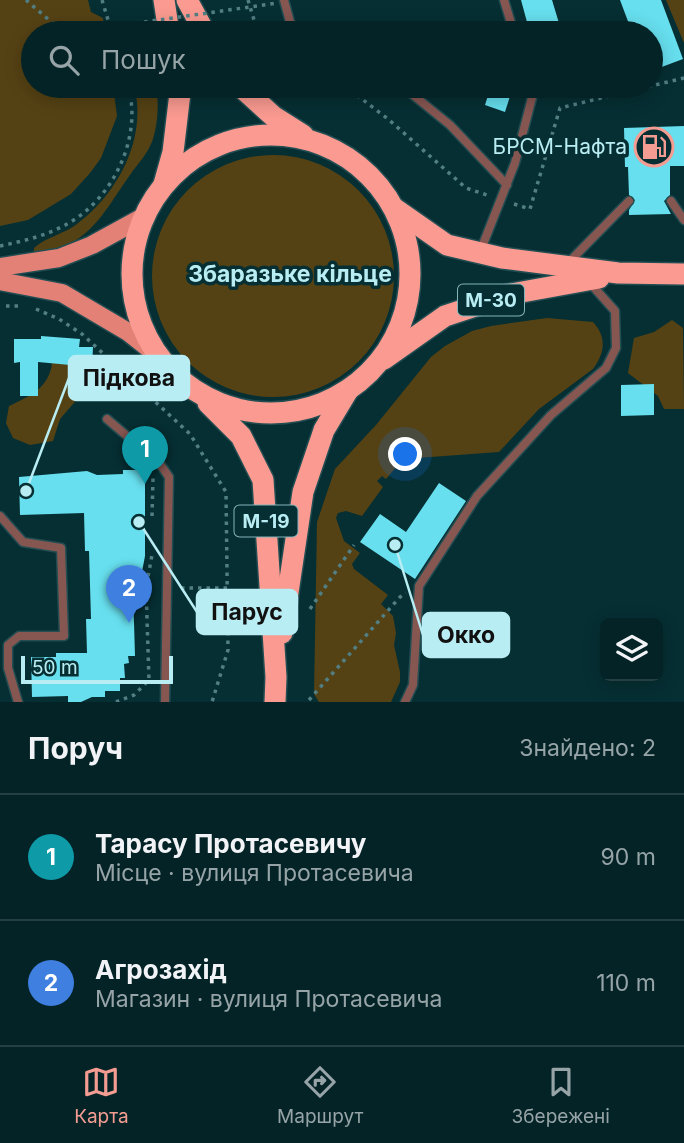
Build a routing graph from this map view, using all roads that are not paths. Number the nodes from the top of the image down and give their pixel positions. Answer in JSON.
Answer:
{"nodes":[{"id":1,"x":164,"y":0,"type":"edge"},
{"id":2,"x":187,"y":0,"type":"edge"},
{"id":3,"x":504,"y":0,"type":"edge"},
{"id":4,"x":281,"y":1,"type":"edge"},
{"id":5,"x":167,"y":21,"type":"edge"},
{"id":6,"x":198,"y":21,"type":"edge"},
{"id":7,"x":288,"y":21,"type":"edge"},
{"id":8,"x":510,"y":21,"type":"edge"},
{"id":9,"x":178,"y":98,"type":"edge"},
{"id":10,"x":253,"y":98,"type":"edge"},
{"id":11,"x":417,"y":98,"type":"edge"},
{"id":12,"x":532,"y":98,"type":"edge"},
{"id":13,"x":310,"y":140,"type":"junction"},
{"id":14,"x":164,"y":185,"type":"junction"},
{"id":15,"x":507,"y":185,"type":"junction"},
{"id":16,"x":629,"y":201,"type":"dead end"},
{"id":17,"x":671,"y":201,"type":"dead end"},
{"id":18,"x":394,"y":208,"type":"junction"},
{"id":19,"x":145,"y":216,"type":"junction"},
{"id":20,"x":684,"y":220,"type":"edge"},
{"id":21,"x":480,"y":253,"type":"junction"},
{"id":22,"x":0,"y":267,"type":"edge"},
{"id":23,"x":564,"y":267,"type":"junction"},
{"id":24,"x":618,"y":273,"type":"junction"},
{"id":25,"x":684,"y":274,"type":"edge"},
{"id":26,"x":0,"y":281,"type":"edge"},
{"id":27,"x":588,"y":281,"type":"junction"},
{"id":28,"x":157,"y":355,"type":"junction"},
{"id":29,"x":379,"y":363,"type":"junction"},
{"id":30,"x":193,"y":390,"type":"junction"},
{"id":31,"x":348,"y":390,"type":"junction"},
{"id":32,"x":107,"y":419,"type":"dead end"},
{"id":33,"x":0,"y":516,"type":"edge"},
{"id":34,"x":276,"y":677,"type":"junction"},
{"id":35,"x":18,"y":702,"type":"edge"},
{"id":36,"x":165,"y":702,"type":"edge"},
{"id":37,"x":275,"y":702,"type":"edge"},
{"id":38,"x":405,"y":702,"type":"edge"}],
"edges":[{"from":1,"to":5,"type":"highway"},
{"from":2,"to":6,"type":"highway"},
{"from":3,"to":8,"type":"lane"},
{"from":4,"to":7,"type":"lane"},
{"from":9,"to":14,"type":"highway","number":"М-19"},
{"from":10,"to":13,"type":"highway","number":"М-19"},
{"from":11,"to":15,"type":"lane"},
{"from":12,"to":15,"type":"lane"},
{"from":13,"to":14,"type":"highway"},
{"from":13,"to":18,"type":"highway","number":"М-19"},
{"from":14,"to":19,"type":"highway","number":"М-19"},
{"from":15,"to":21,"type":"lane"},
{"from":16,"to":23,"type":"lane"},
{"from":17,"to":20,"type":"lane"},
{"from":18,"to":21,"type":"highway","number":"М-30"},
{"from":18,"to":29,"type":"highway","number":"М-19"},
{"from":19,"to":22,"type":"main road"},
{"from":19,"to":28,"type":"highway","number":"М-19"},
{"from":21,"to":23,"type":"highway","number":"М-30"},
{"from":23,"to":24,"type":"highway","number":"М-30"},
{"from":24,"to":25,"type":"highway","number":"М-30"},
{"from":24,"to":27,"type":"highway","number":"М-30"},
{"from":26,"to":28,"type":"main road"},
{"from":27,"to":29,"type":"highway","number":"М-30"},
{"from":27,"to":38,"type":"lane"},
{"from":28,"to":30,"type":"highway","number":"М-19"},
{"from":29,"to":31,"type":"highway","number":"М-19"},
{"from":30,"to":31,"type":"highway"},
{"from":30,"to":34,"type":"highway","number":"М-19"},
{"from":31,"to":34,"type":"highway","number":"М-19"},
{"from":32,"to":36,"type":"lane"},
{"from":33,"to":35,"type":"lane"},
{"from":34,"to":37,"type":"highway","number":"М-19"}]}
